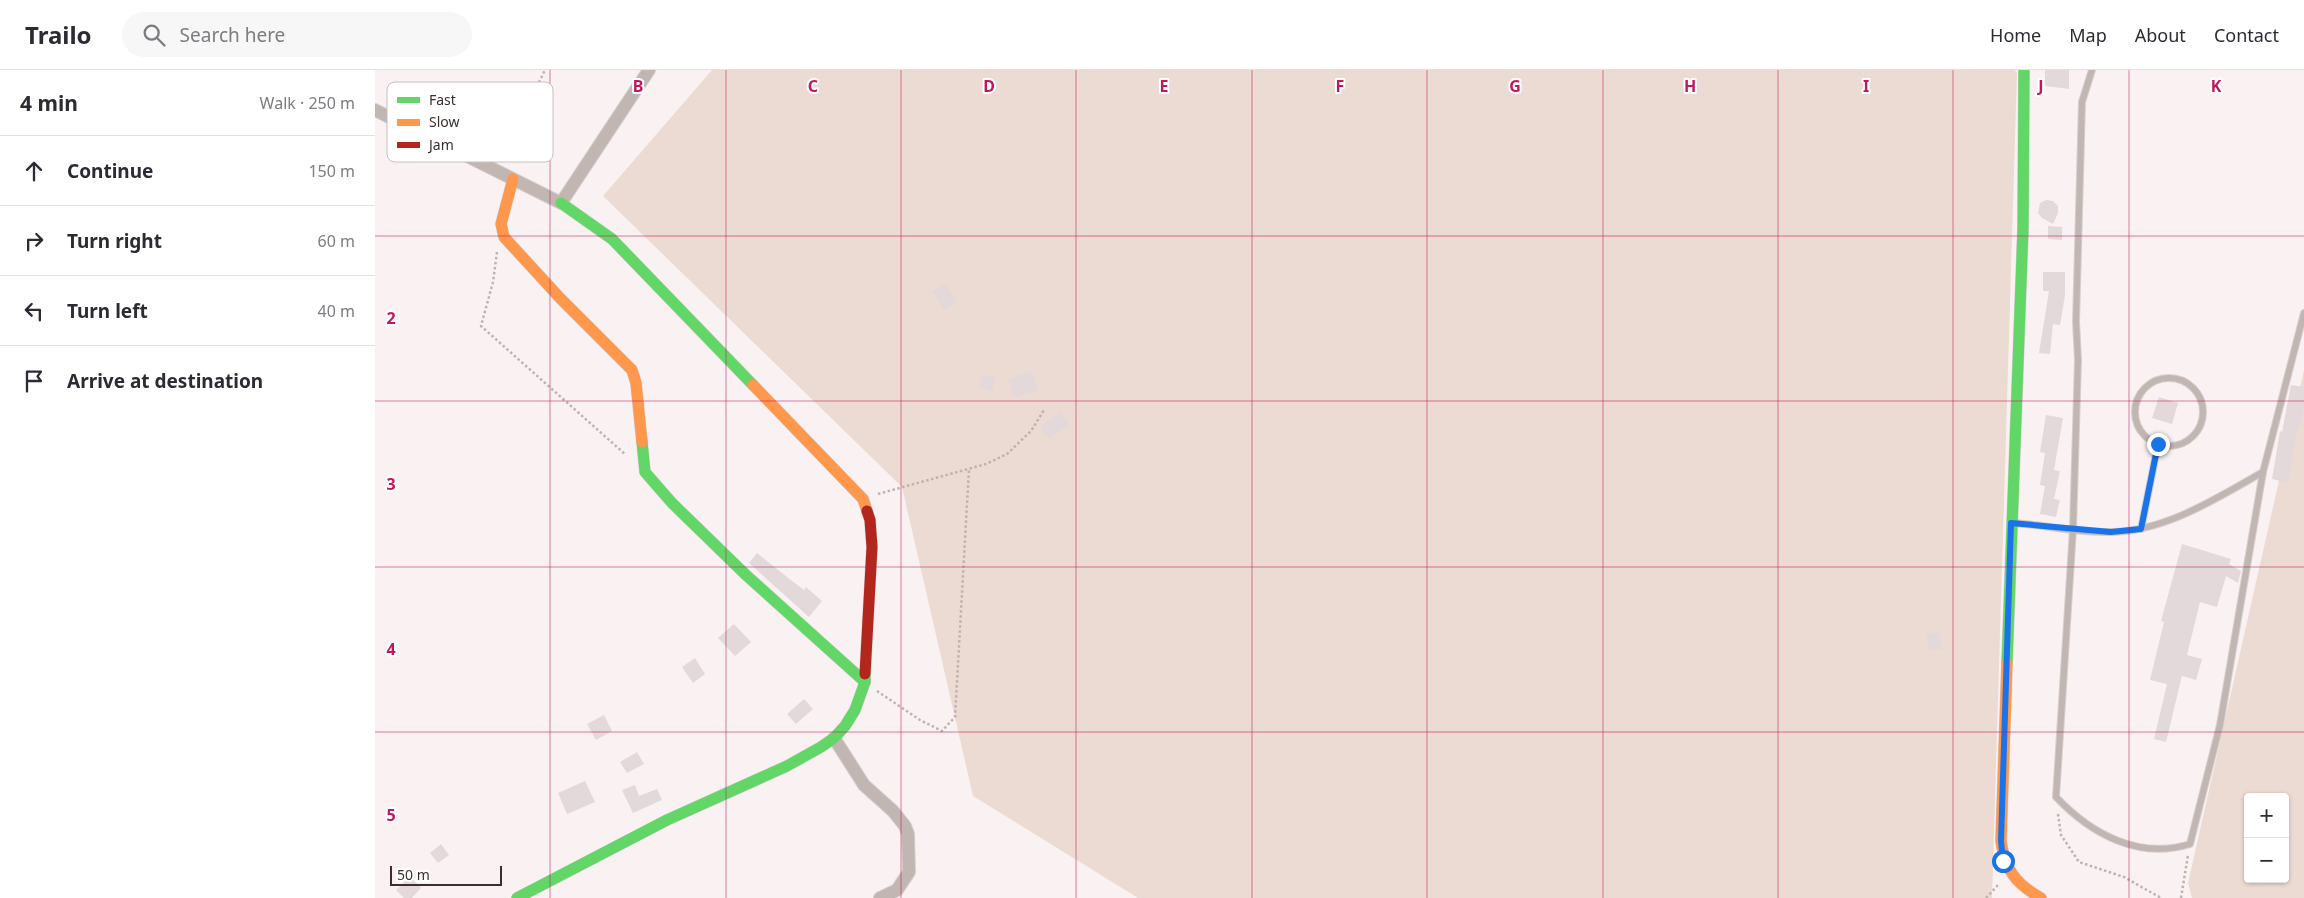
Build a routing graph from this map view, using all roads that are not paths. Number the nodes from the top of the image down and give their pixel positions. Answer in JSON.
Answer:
{"nodes":[{"id":1,"x":649,"y":70,"type":"edge"},
{"id":2,"x":2024,"y":70,"type":"edge"},
{"id":3,"x":2092,"y":70,"type":"edge"},
{"id":4,"x":375,"y":110,"type":"edge"},
{"id":5,"x":387,"y":116,"type":"edge"},
{"id":6,"x":481,"y":162,"type":"edge"},
{"id":7,"x":513,"y":179,"type":"junction"},
{"id":8,"x":561,"y":203,"type":"junction"},
{"id":9,"x":2304,"y":313,"type":"edge"},
{"id":10,"x":2158,"y":444,"type":"junction"},
{"id":11,"x":2263,"y":472,"type":"junction"},
{"id":12,"x":2011,"y":523,"type":"junction"},
{"id":13,"x":2073,"y":528,"type":"junction"},
{"id":14,"x":2141,"y":529,"type":"junction"},
{"id":15,"x":865,"y":682,"type":"junction"},
{"id":16,"x":834,"y":738,"type":"junction"},
{"id":17,"x":517,"y":898,"type":"edge"},
{"id":18,"x":879,"y":898,"type":"edge"},
{"id":19,"x":2041,"y":898,"type":"edge"}],
"edges":[{"from":1,"to":8,"type":"street"},
{"from":2,"to":12,"type":"street"},
{"from":3,"to":13,"type":"lane"},
{"from":4,"to":5,"type":"street"},
{"from":6,"to":7,"type":"street"},
{"from":7,"to":8,"type":"street"},
{"from":7,"to":15,"type":"street"},
{"from":8,"to":15,"type":"street"},
{"from":9,"to":11,"type":"lane"},
{"from":10,"to":10,"type":"lane"},
{"from":10,"to":14,"type":"lane"},
{"from":11,"to":13,"type":"lane"},
{"from":11,"to":14,"type":"lane"},
{"from":12,"to":13,"type":"lane"},
{"from":12,"to":19,"type":"street"},
{"from":13,"to":14,"type":"lane"},
{"from":15,"to":16,"type":"street"},
{"from":16,"to":17,"type":"street"},
{"from":16,"to":18,"type":"street"}]}
